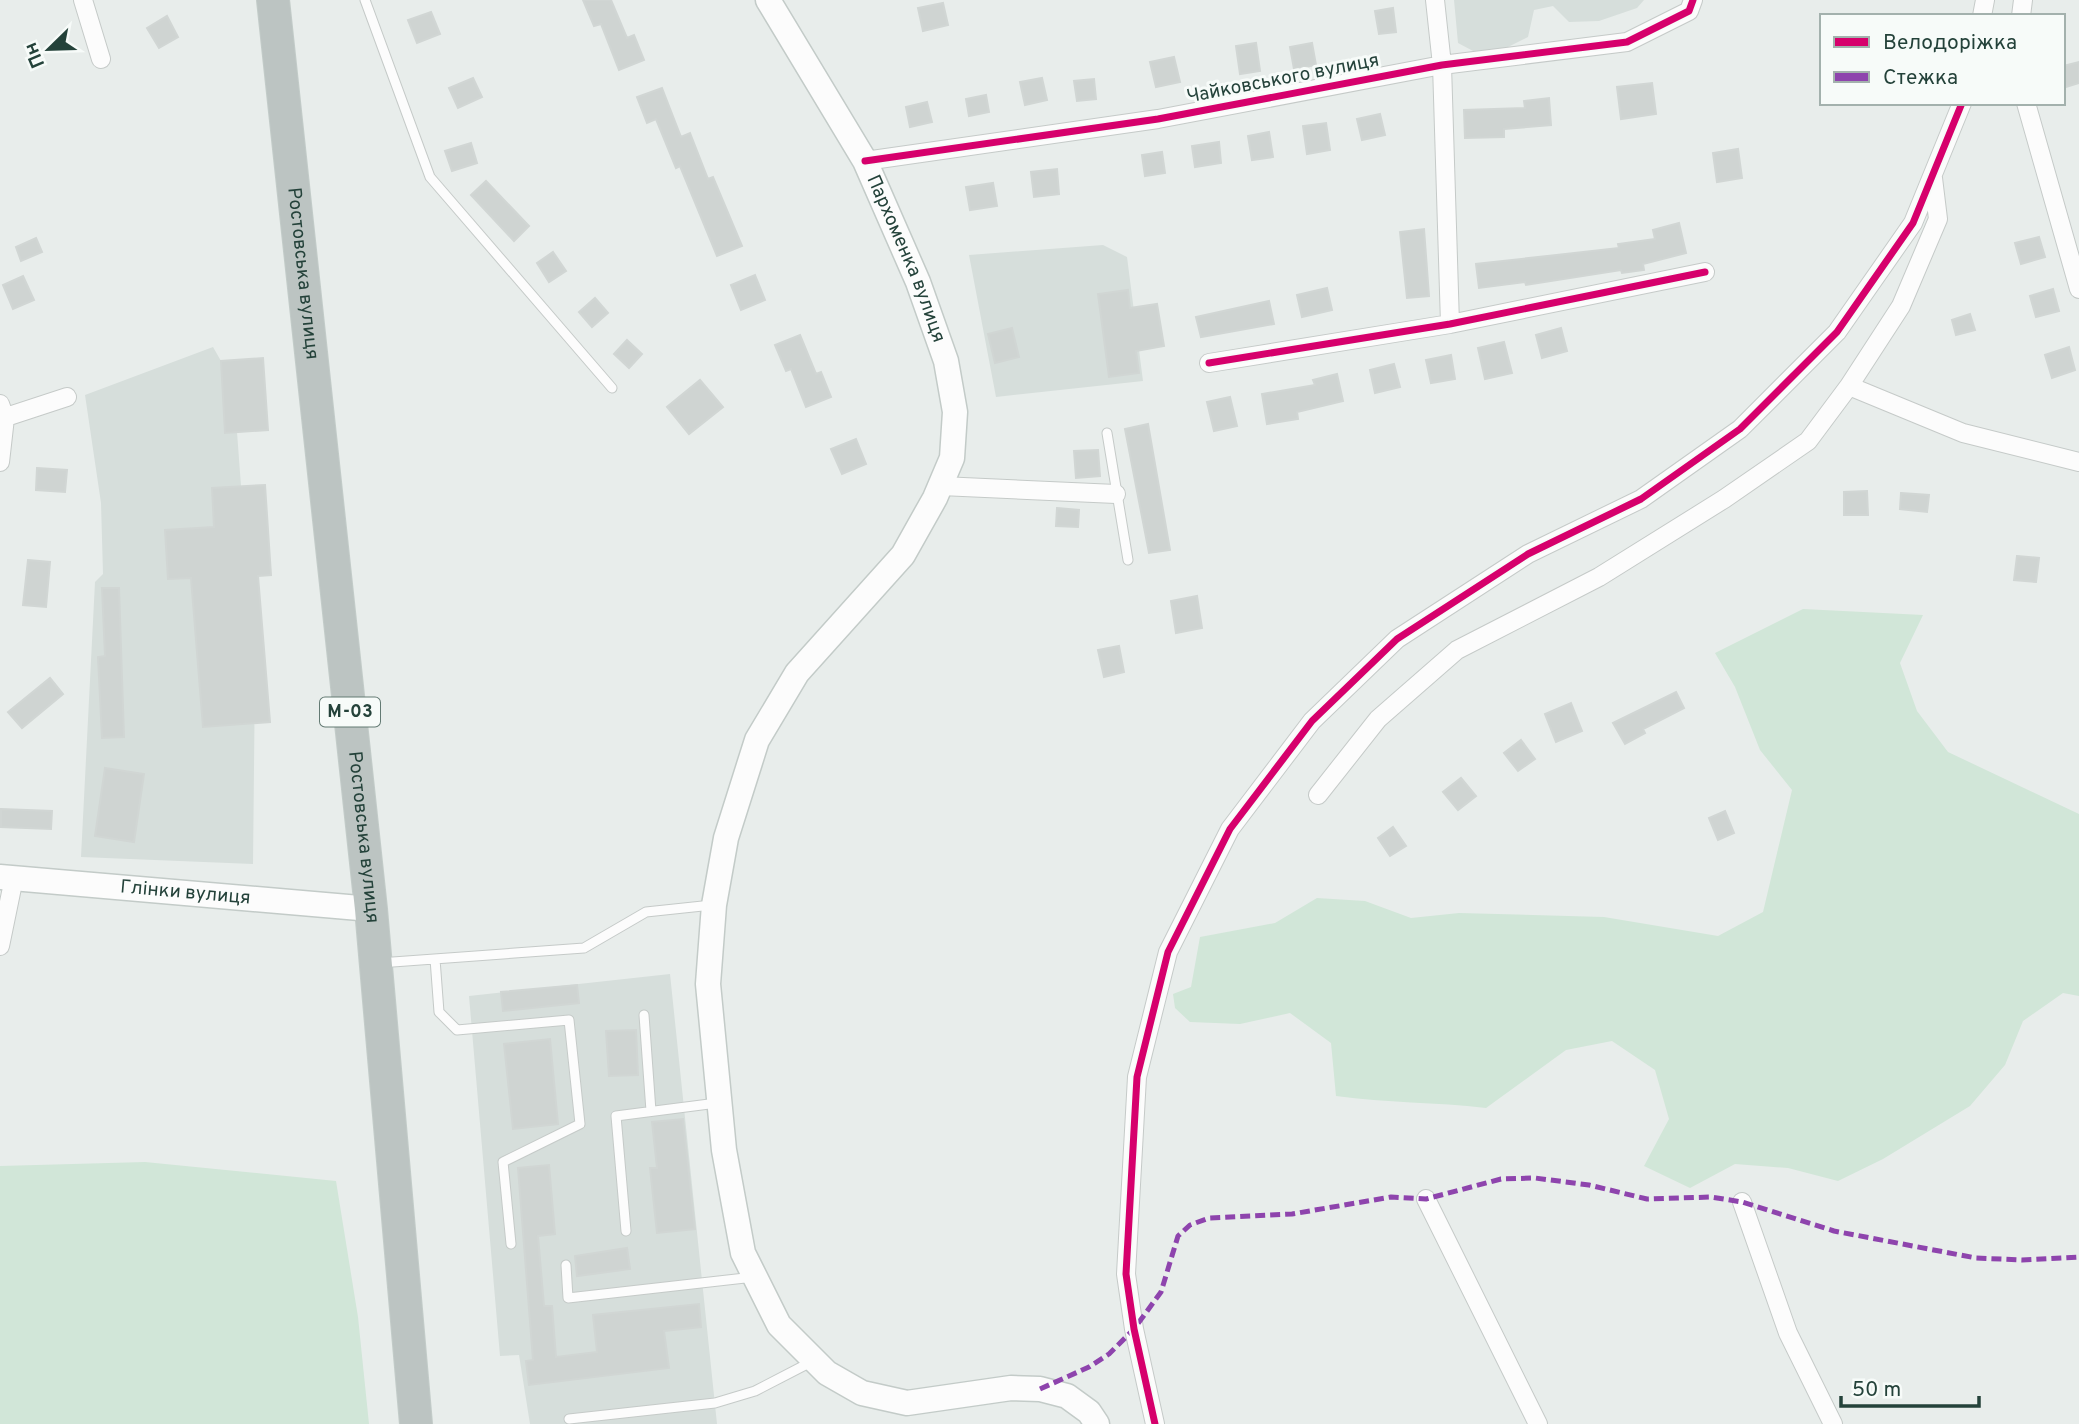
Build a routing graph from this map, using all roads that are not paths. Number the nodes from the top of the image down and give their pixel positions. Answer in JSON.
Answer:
{"nodes":[{"id":1,"x":83,"y":0,"type":"edge"},
{"id":2,"x":274,"y":0,"type":"edge"},
{"id":3,"x":365,"y":0,"type":"edge"},
{"id":4,"x":768,"y":0,"type":"edge"},
{"id":5,"x":1435,"y":0,"type":"edge"},
{"id":6,"x":1693,"y":0,"type":"edge"},
{"id":7,"x":101,"y":59,"type":"dead end"},
{"id":8,"x":1442,"y":65,"type":"junction"},
{"id":9,"x":1961,"y":105,"type":"edge"},
{"id":10,"x":2027,"y":105,"type":"edge"},
{"id":11,"x":865,"y":161,"type":"junction"},
{"id":12,"x":1933,"y":174,"type":"junction"},
{"id":13,"x":1705,"y":272,"type":"dead end"},
{"id":14,"x":2079,"y":289,"type":"edge"},
{"id":15,"x":1450,"y":324,"type":"junction"},
{"id":16,"x":1209,"y":363,"type":"dead end"},
{"id":17,"x":1849,"y":386,"type":"junction"},
{"id":18,"x":612,"y":388,"type":"dead end"},
{"id":19,"x":67,"y":397,"type":"dead end"},
{"id":20,"x":2,"y":414,"type":"edge"},
{"id":21,"x":1107,"y":433,"type":"dead end"},
{"id":22,"x":2079,"y":461,"type":"edge"},
{"id":23,"x":0,"y":462,"type":"edge"},
{"id":24,"x":938,"y":492,"type":"junction"},
{"id":25,"x":1116,"y":494,"type":"junction"},
{"id":26,"x":1128,"y":560,"type":"dead end"},
{"id":27,"x":1318,"y":795,"type":"dead end"},
{"id":28,"x":7,"y":877,"type":"edge"},
{"id":29,"x":714,"y":905,"type":"junction"},
{"id":30,"x":371,"y":909,"type":"junction"},
{"id":31,"x":0,"y":946,"type":"edge"},
{"id":32,"x":435,"y":959,"type":"junction"},
{"id":33,"x":376,"y":963,"type":"junction"},
{"id":34,"x":645,"y":1015,"type":"dead end"},
{"id":35,"x":719,"y":1102,"type":"junction"},
{"id":36,"x":651,"y":1111,"type":"junction"},
{"id":37,"x":1426,"y":1199,"type":"dead end"},
{"id":38,"x":1742,"y":1202,"type":"dead end"},
{"id":39,"x":626,"y":1231,"type":"dead end"},
{"id":40,"x":510,"y":1244,"type":"dead end"},
{"id":41,"x":566,"y":1265,"type":"dead end"},
{"id":42,"x":755,"y":1277,"type":"junction"},
{"id":43,"x":815,"y":1360,"type":"junction"},
{"id":44,"x":569,"y":1419,"type":"dead end"},
{"id":45,"x":416,"y":1424,"type":"edge"},
{"id":46,"x":1097,"y":1424,"type":"edge"},
{"id":47,"x":1155,"y":1424,"type":"edge"},
{"id":48,"x":1538,"y":1424,"type":"edge"},
{"id":49,"x":1833,"y":1424,"type":"edge"}],
"edges":[{"from":1,"to":7,"type":"street"},
{"from":2,"to":30,"type":"highway","name":"Ростовська вулиця","number":"М-03"},
{"from":3,"to":18,"type":"lane"},
{"from":4,"to":11,"type":"main road","name":"Пархоменка вулиця"},
{"from":5,"to":8,"type":"street"},
{"from":6,"to":8,"type":"street","name":"Чайковського вулиця"},
{"from":8,"to":11,"type":"street","name":"Чайковського вулиця"},
{"from":8,"to":15,"type":"street"},
{"from":9,"to":12,"type":"street"},
{"from":10,"to":14,"type":"street"},
{"from":11,"to":24,"type":"main road","name":"Пархоменка вулиця"},
{"from":12,"to":17,"type":"street"},
{"from":12,"to":47,"type":"street"},
{"from":13,"to":15,"type":"street"},
{"from":15,"to":16,"type":"street"},
{"from":17,"to":22,"type":"street"},
{"from":17,"to":27,"type":"street"},
{"from":19,"to":20,"type":"street"},
{"from":20,"to":23,"type":"street"},
{"from":21,"to":25,"type":"lane"},
{"from":24,"to":25,"type":"street"},
{"from":24,"to":29,"type":"main road","name":"Пархоменка вулиця"},
{"from":25,"to":26,"type":"lane"},
{"from":28,"to":30,"type":"main road","name":"Глінки вулиця"},
{"from":28,"to":31,"type":"street"},
{"from":29,"to":32,"type":"lane"},
{"from":29,"to":35,"type":"main road","name":"Пархоменка вулиця"},
{"from":30,"to":33,"type":"highway","name":"Ростовська вулиця","number":"М-03"},
{"from":32,"to":33,"type":"lane"},
{"from":32,"to":40,"type":"lane"},
{"from":33,"to":45,"type":"highway","name":"Ростовська вулиця","number":"М-03"},
{"from":34,"to":36,"type":"lane"},
{"from":35,"to":36,"type":"lane"},
{"from":35,"to":42,"type":"main road","name":"Пархоменка вулиця"},
{"from":36,"to":39,"type":"lane"},
{"from":37,"to":48,"type":"street"},
{"from":38,"to":49,"type":"street"},
{"from":41,"to":42,"type":"lane"},
{"from":42,"to":43,"type":"main road","name":"Пархоменка вулиця"},
{"from":43,"to":44,"type":"lane"},
{"from":43,"to":46,"type":"main road","name":"Пархоменка вулиця"}]}
